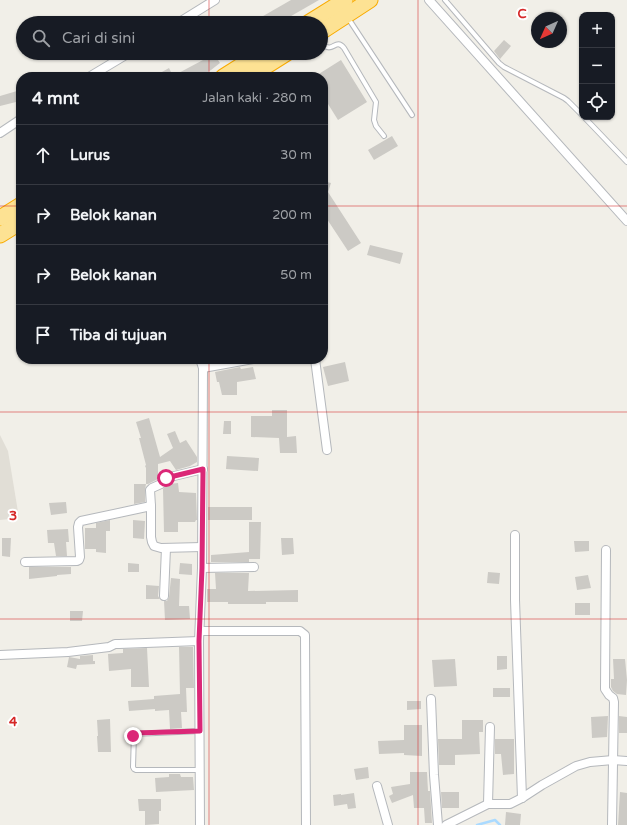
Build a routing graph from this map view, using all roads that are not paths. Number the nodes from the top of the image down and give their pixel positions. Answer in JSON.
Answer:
{"nodes":[{"id":1,"x":215,"y":0,"type":"edge"},
{"id":2,"x":345,"y":0,"type":"edge"},
{"id":3,"x":370,"y":0,"type":"edge"},
{"id":4,"x":429,"y":0,"type":"edge"},
{"id":5,"x":445,"y":0,"type":"edge"},
{"id":6,"x":189,"y":16,"type":"edge"},
{"id":7,"x":319,"y":16,"type":"edge"},
{"id":8,"x":347,"y":16,"type":"junction"},
{"id":9,"x":328,"y":28,"type":"edge"},
{"id":10,"x":328,"y":47,"type":"edge"},
{"id":11,"x":117,"y":60,"type":"edge"},
{"id":12,"x":250,"y":60,"type":"edge"},
{"id":13,"x":276,"y":60,"type":"edge"},
{"id":14,"x":97,"y":72,"type":"edge"},
{"id":15,"x":231,"y":72,"type":"edge"},
{"id":16,"x":257,"y":72,"type":"edge"},
{"id":17,"x":579,"y":112,"type":"edge"},
{"id":18,"x":412,"y":114,"type":"dead end"},
{"id":19,"x":587,"y":120,"type":"edge"},
{"id":20,"x":16,"y":122,"type":"edge"},
{"id":21,"x":0,"y":133,"type":"edge"},
{"id":22,"x":384,"y":136,"type":"dead end"},
{"id":23,"x":627,"y":162,"type":"edge"},
{"id":24,"x":16,"y":208,"type":"edge"},
{"id":25,"x":0,"y":218,"type":"edge"},
{"id":26,"x":627,"y":221,"type":"edge"},
{"id":27,"x":16,"y":225,"type":"edge"},
{"id":28,"x":0,"y":235,"type":"edge"},
{"id":29,"x":202,"y":364,"type":"edge"},
{"id":30,"x":226,"y":364,"type":"edge"},
{"id":31,"x":316,"y":364,"type":"edge"},
{"id":32,"x":204,"y":368,"type":"junction"},
{"id":33,"x":327,"y":450,"type":"dead end"},
{"id":34,"x":203,"y":469,"type":"junction"},
{"id":35,"x":151,"y":506,"type":"junction"},
{"id":36,"x":515,"y":535,"type":"dead end"},
{"id":37,"x":202,"y":547,"type":"junction"},
{"id":38,"x":166,"y":548,"type":"junction"},
{"id":39,"x":606,"y":550,"type":"dead end"},
{"id":40,"x":25,"y":562,"type":"dead end"},
{"id":41,"x":254,"y":567,"type":"dead end"},
{"id":42,"x":202,"y":568,"type":"junction"},
{"id":43,"x":164,"y":596,"type":"dead end"},
{"id":44,"x":200,"y":631,"type":"junction"},
{"id":45,"x":199,"y":641,"type":"junction"},
{"id":46,"x":0,"y":655,"type":"edge"},
{"id":47,"x":431,"y":699,"type":"dead end"},
{"id":48,"x":490,"y":727,"type":"dead end"},
{"id":49,"x":200,"y":731,"type":"junction"},
{"id":50,"x":613,"y":760,"type":"junction"},
{"id":51,"x":627,"y":760,"type":"edge"},
{"id":52,"x":200,"y":770,"type":"junction"},
{"id":53,"x":377,"y":786,"type":"dead end"},
{"id":54,"x":522,"y":798,"type":"junction"},
{"id":55,"x":488,"y":804,"type":"junction"},
{"id":56,"x":200,"y":825,"type":"edge"},
{"id":57,"x":306,"y":825,"type":"edge"},
{"id":58,"x":388,"y":825,"type":"edge"},
{"id":59,"x":438,"y":825,"type":"edge"},
{"id":60,"x":446,"y":825,"type":"edge"},
{"id":61,"x":612,"y":825,"type":"edge"}],
"edges":[{"from":1,"to":6,"type":"street"},
{"from":2,"to":7,"type":"highway"},
{"from":3,"to":8,"type":"highway"},
{"from":4,"to":26,"type":"street"},
{"from":5,"to":17,"type":"lane"},
{"from":8,"to":9,"type":"highway"},
{"from":8,"to":18,"type":"lane"},
{"from":10,"to":22,"type":"lane"},
{"from":11,"to":14,"type":"street"},
{"from":12,"to":15,"type":"highway"},
{"from":13,"to":16,"type":"highway"},
{"from":19,"to":23,"type":"lane"},
{"from":20,"to":21,"type":"street"},
{"from":24,"to":25,"type":"highway"},
{"from":27,"to":28,"type":"highway"},
{"from":29,"to":32,"type":"street"},
{"from":30,"to":32,"type":"street"},
{"from":31,"to":33,"type":"street"},
{"from":32,"to":34,"type":"street"},
{"from":34,"to":35,"type":"street"},
{"from":34,"to":37,"type":"street"},
{"from":35,"to":38,"type":"street"},
{"from":35,"to":40,"type":"street"},
{"from":36,"to":54,"type":"street"},
{"from":37,"to":38,"type":"street"},
{"from":37,"to":42,"type":"street"},
{"from":38,"to":43,"type":"street"},
{"from":39,"to":50,"type":"street"},
{"from":41,"to":42,"type":"street"},
{"from":42,"to":44,"type":"street"},
{"from":44,"to":45,"type":"street"},
{"from":44,"to":57,"type":"street"},
{"from":45,"to":46,"type":"street"},
{"from":45,"to":49,"type":"street"},
{"from":47,"to":59,"type":"street"},
{"from":48,"to":55,"type":"street"},
{"from":49,"to":52,"type":"street"},
{"from":49,"to":52,"type":"lane"},
{"from":50,"to":51,"type":"street"},
{"from":50,"to":54,"type":"street"},
{"from":50,"to":61,"type":"street"},
{"from":52,"to":56,"type":"street"},
{"from":53,"to":58,"type":"street"},
{"from":54,"to":55,"type":"street"},
{"from":55,"to":60,"type":"street"}]}
